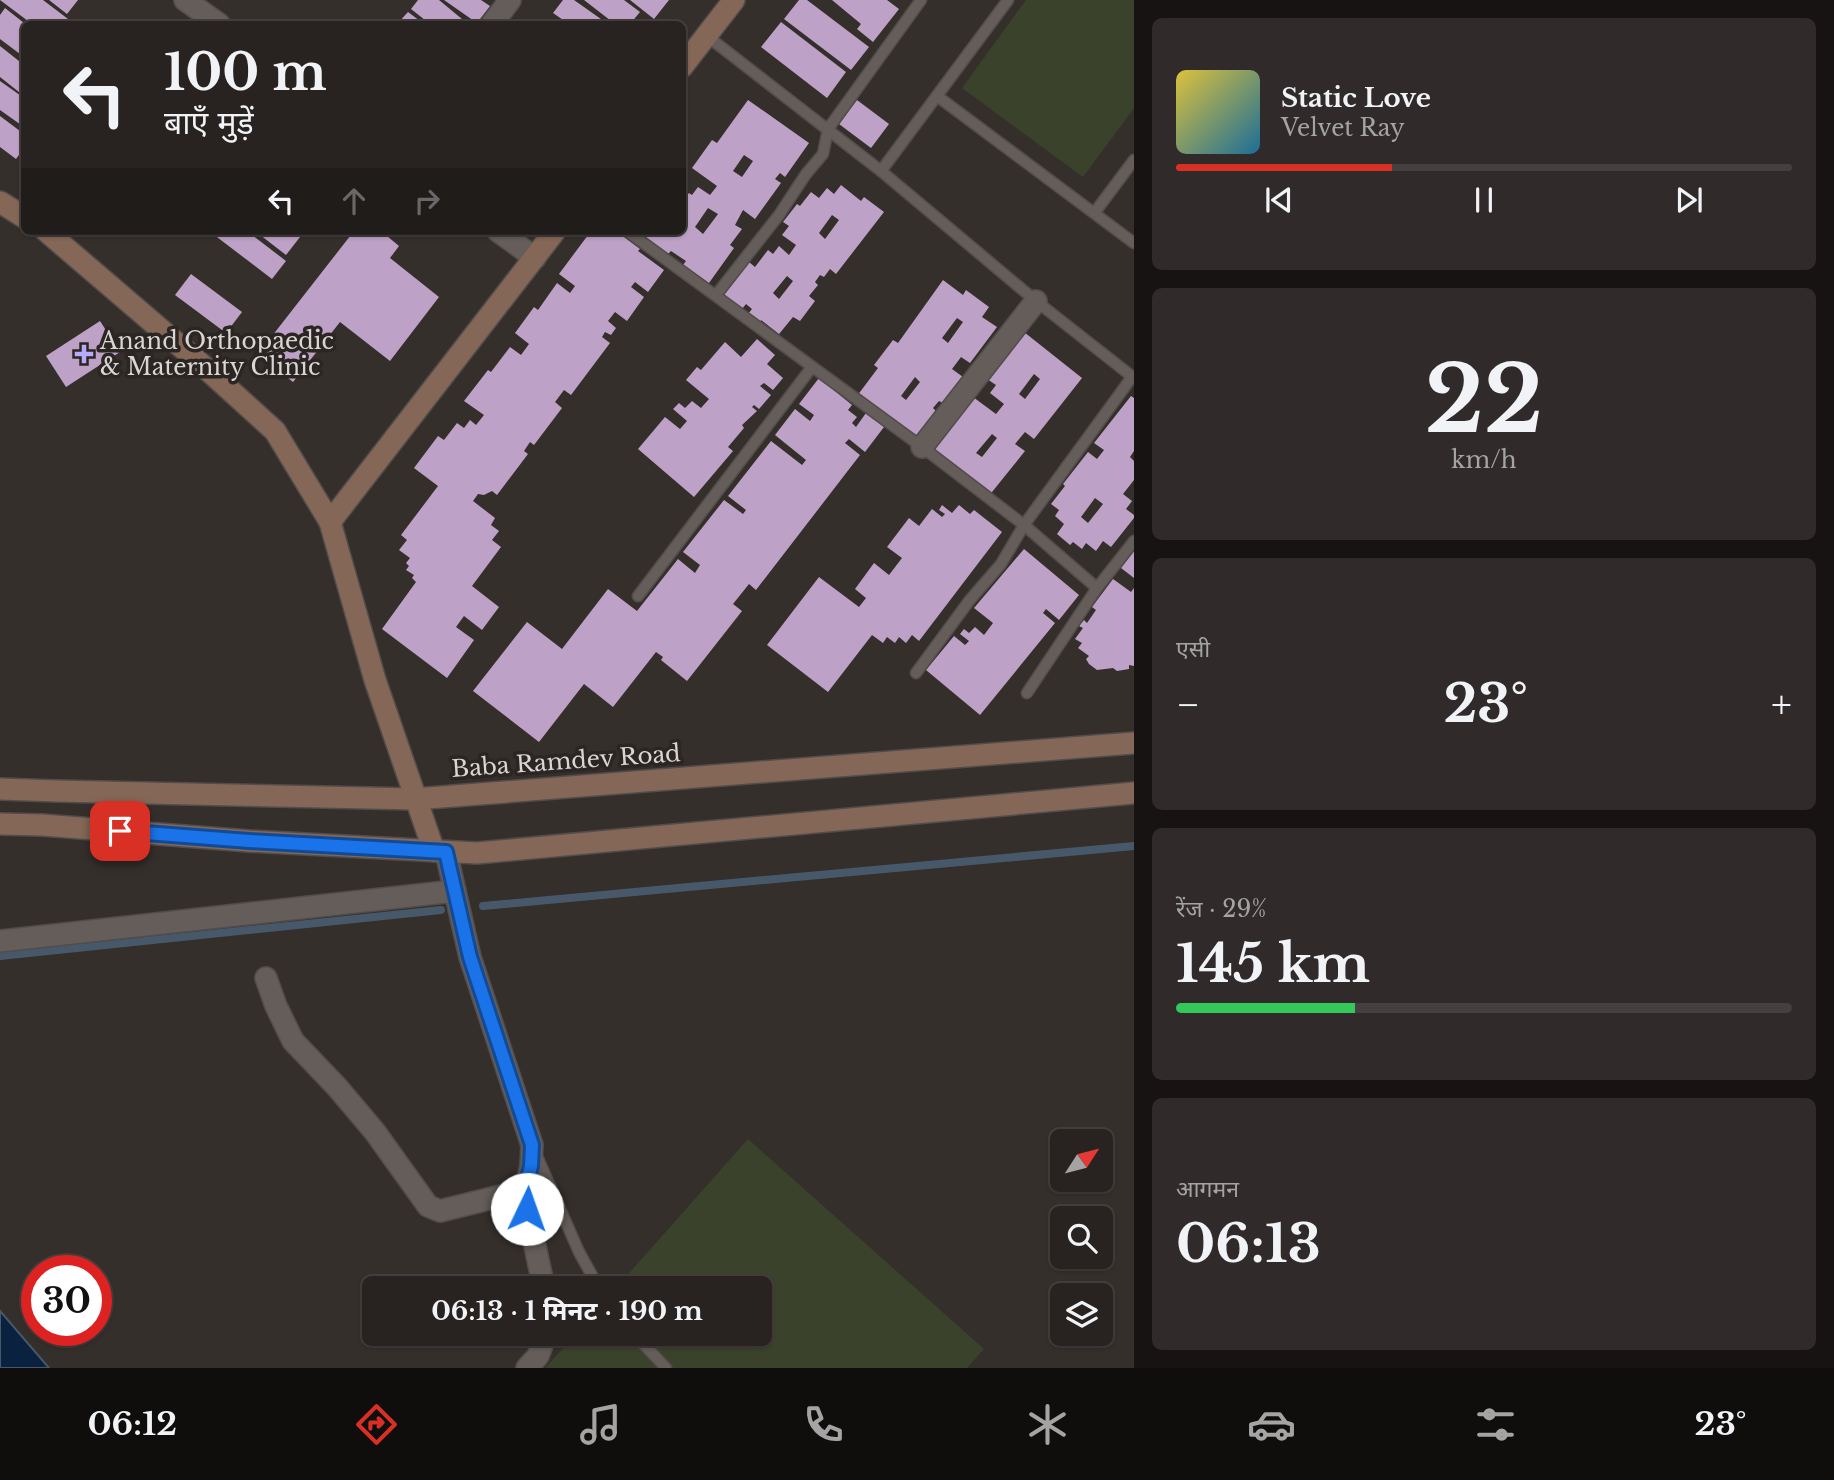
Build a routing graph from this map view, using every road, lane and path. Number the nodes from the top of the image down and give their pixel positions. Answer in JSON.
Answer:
{"nodes":[{"id":1,"x":185,"y":0,"type":"edge"},
{"id":2,"x":510,"y":0,"type":"edge"},
{"id":3,"x":734,"y":0,"type":"edge"},
{"id":4,"x":921,"y":0,"type":"edge"},
{"id":5,"x":1008,"y":0,"type":"edge"},
{"id":6,"x":215,"y":21,"type":"edge"},
{"id":7,"x":494,"y":21,"type":"edge"},
{"id":8,"x":706,"y":36,"type":"junction"},
{"id":9,"x":686,"y":62,"type":"edge"},
{"id":10,"x":937,"y":96,"type":"junction"},
{"id":11,"x":828,"y":129,"type":"junction"},
{"id":12,"x":1134,"y":160,"type":"edge"},
{"id":13,"x":881,"y":171,"type":"junction"},
{"id":14,"x":0,"y":202,"type":"edge"},
{"id":15,"x":1095,"y":212,"type":"junction"},
{"id":16,"x":21,"y":215,"type":"edge"},
{"id":17,"x":51,"y":235,"type":"edge"},
{"id":18,"x":503,"y":235,"type":"edge"},
{"id":19,"x":552,"y":235,"type":"edge"},
{"id":20,"x":633,"y":235,"type":"edge"},
{"id":21,"x":1134,"y":243,"type":"edge"},
{"id":22,"x":535,"y":258,"type":"junction"},
{"id":23,"x":716,"y":295,"type":"junction"},
{"id":24,"x":1036,"y":301,"type":"junction"},
{"id":25,"x":812,"y":368,"type":"junction"},
{"id":26,"x":1133,"y":377,"type":"edge"},
{"id":27,"x":922,"y":447,"type":"junction"},
{"id":28,"x":330,"y":522,"type":"junction"},
{"id":29,"x":1024,"y":525,"type":"junction"},
{"id":30,"x":1134,"y":541,"type":"edge"},
{"id":31,"x":1097,"y":588,"type":"junction"},
{"id":32,"x":638,"y":596,"type":"dead end"},
{"id":33,"x":916,"y":673,"type":"dead end"},
{"id":34,"x":1027,"y":693,"type":"dead end"},
{"id":35,"x":1134,"y":743,"type":"edge"},
{"id":36,"x":0,"y":789,"type":"edge"},
{"id":37,"x":1134,"y":793,"type":"edge"},
{"id":38,"x":415,"y":799,"type":"junction"},
{"id":39,"x":0,"y":824,"type":"edge"},
{"id":40,"x":440,"y":851,"type":"junction"},
{"id":41,"x":455,"y":891,"type":"junction"},
{"id":42,"x":0,"y":940,"type":"edge"},
{"id":43,"x":266,"y":978,"type":"dead end"},
{"id":44,"x":532,"y":1145,"type":"junction"},
{"id":45,"x":525,"y":1190,"type":"junction"},
{"id":46,"x":541,"y":1276,"type":"edge"},
{"id":47,"x":592,"y":1276,"type":"edge"},
{"id":48,"x":542,"y":1346,"type":"edge"},
{"id":49,"x":645,"y":1346,"type":"edge"},
{"id":50,"x":527,"y":1368,"type":"edge"},
{"id":51,"x":666,"y":1368,"type":"edge"}],
"edges":[{"from":1,"to":6,"type":"street"},
{"from":2,"to":7,"type":"street"},
{"from":3,"to":8,"type":"street"},
{"from":4,"to":11,"type":"lane"},
{"from":5,"to":10,"type":"lane"},
{"from":8,"to":9,"type":"street"},
{"from":8,"to":11,"type":"lane"},
{"from":10,"to":13,"type":"lane"},
{"from":10,"to":15,"type":"lane"},
{"from":11,"to":13,"type":"lane"},
{"from":11,"to":23,"type":"lane"},
{"from":12,"to":15,"type":"lane"},
{"from":13,"to":24,"type":"lane"},
{"from":14,"to":16,"type":"street"},
{"from":15,"to":21,"type":"lane"},
{"from":17,"to":28,"type":"street"},
{"from":18,"to":22,"type":"street"},
{"from":19,"to":22,"type":"street"},
{"from":20,"to":23,"type":"lane"},
{"from":22,"to":28,"type":"street"},
{"from":23,"to":25,"type":"lane"},
{"from":24,"to":26,"type":"lane"},
{"from":24,"to":27,"type":"street"},
{"from":25,"to":27,"type":"lane"},
{"from":25,"to":32,"type":"lane"},
{"from":26,"to":29,"type":"lane"},
{"from":27,"to":29,"type":"lane"},
{"from":28,"to":38,"type":"street"},
{"from":29,"to":31,"type":"lane"},
{"from":29,"to":33,"type":"lane"},
{"from":30,"to":31,"type":"lane"},
{"from":31,"to":34,"type":"lane"},
{"from":35,"to":38,"type":"street","name":"Baba Ramdev Road"},
{"from":36,"to":38,"type":"street","name":"Baba Ramdev Road"},
{"from":37,"to":40,"type":"street"},
{"from":38,"to":40,"type":"street"},
{"from":39,"to":40,"type":"street"},
{"from":40,"to":41,"type":"street"},
{"from":41,"to":42,"type":"street"},
{"from":41,"to":44,"type":"street"},
{"from":43,"to":45,"type":"street"},
{"from":44,"to":45,"type":"street"},
{"from":44,"to":47,"type":"lane"},
{"from":45,"to":46,"type":"street"},
{"from":48,"to":50,"type":"street"},
{"from":49,"to":51,"type":"lane"}]}
